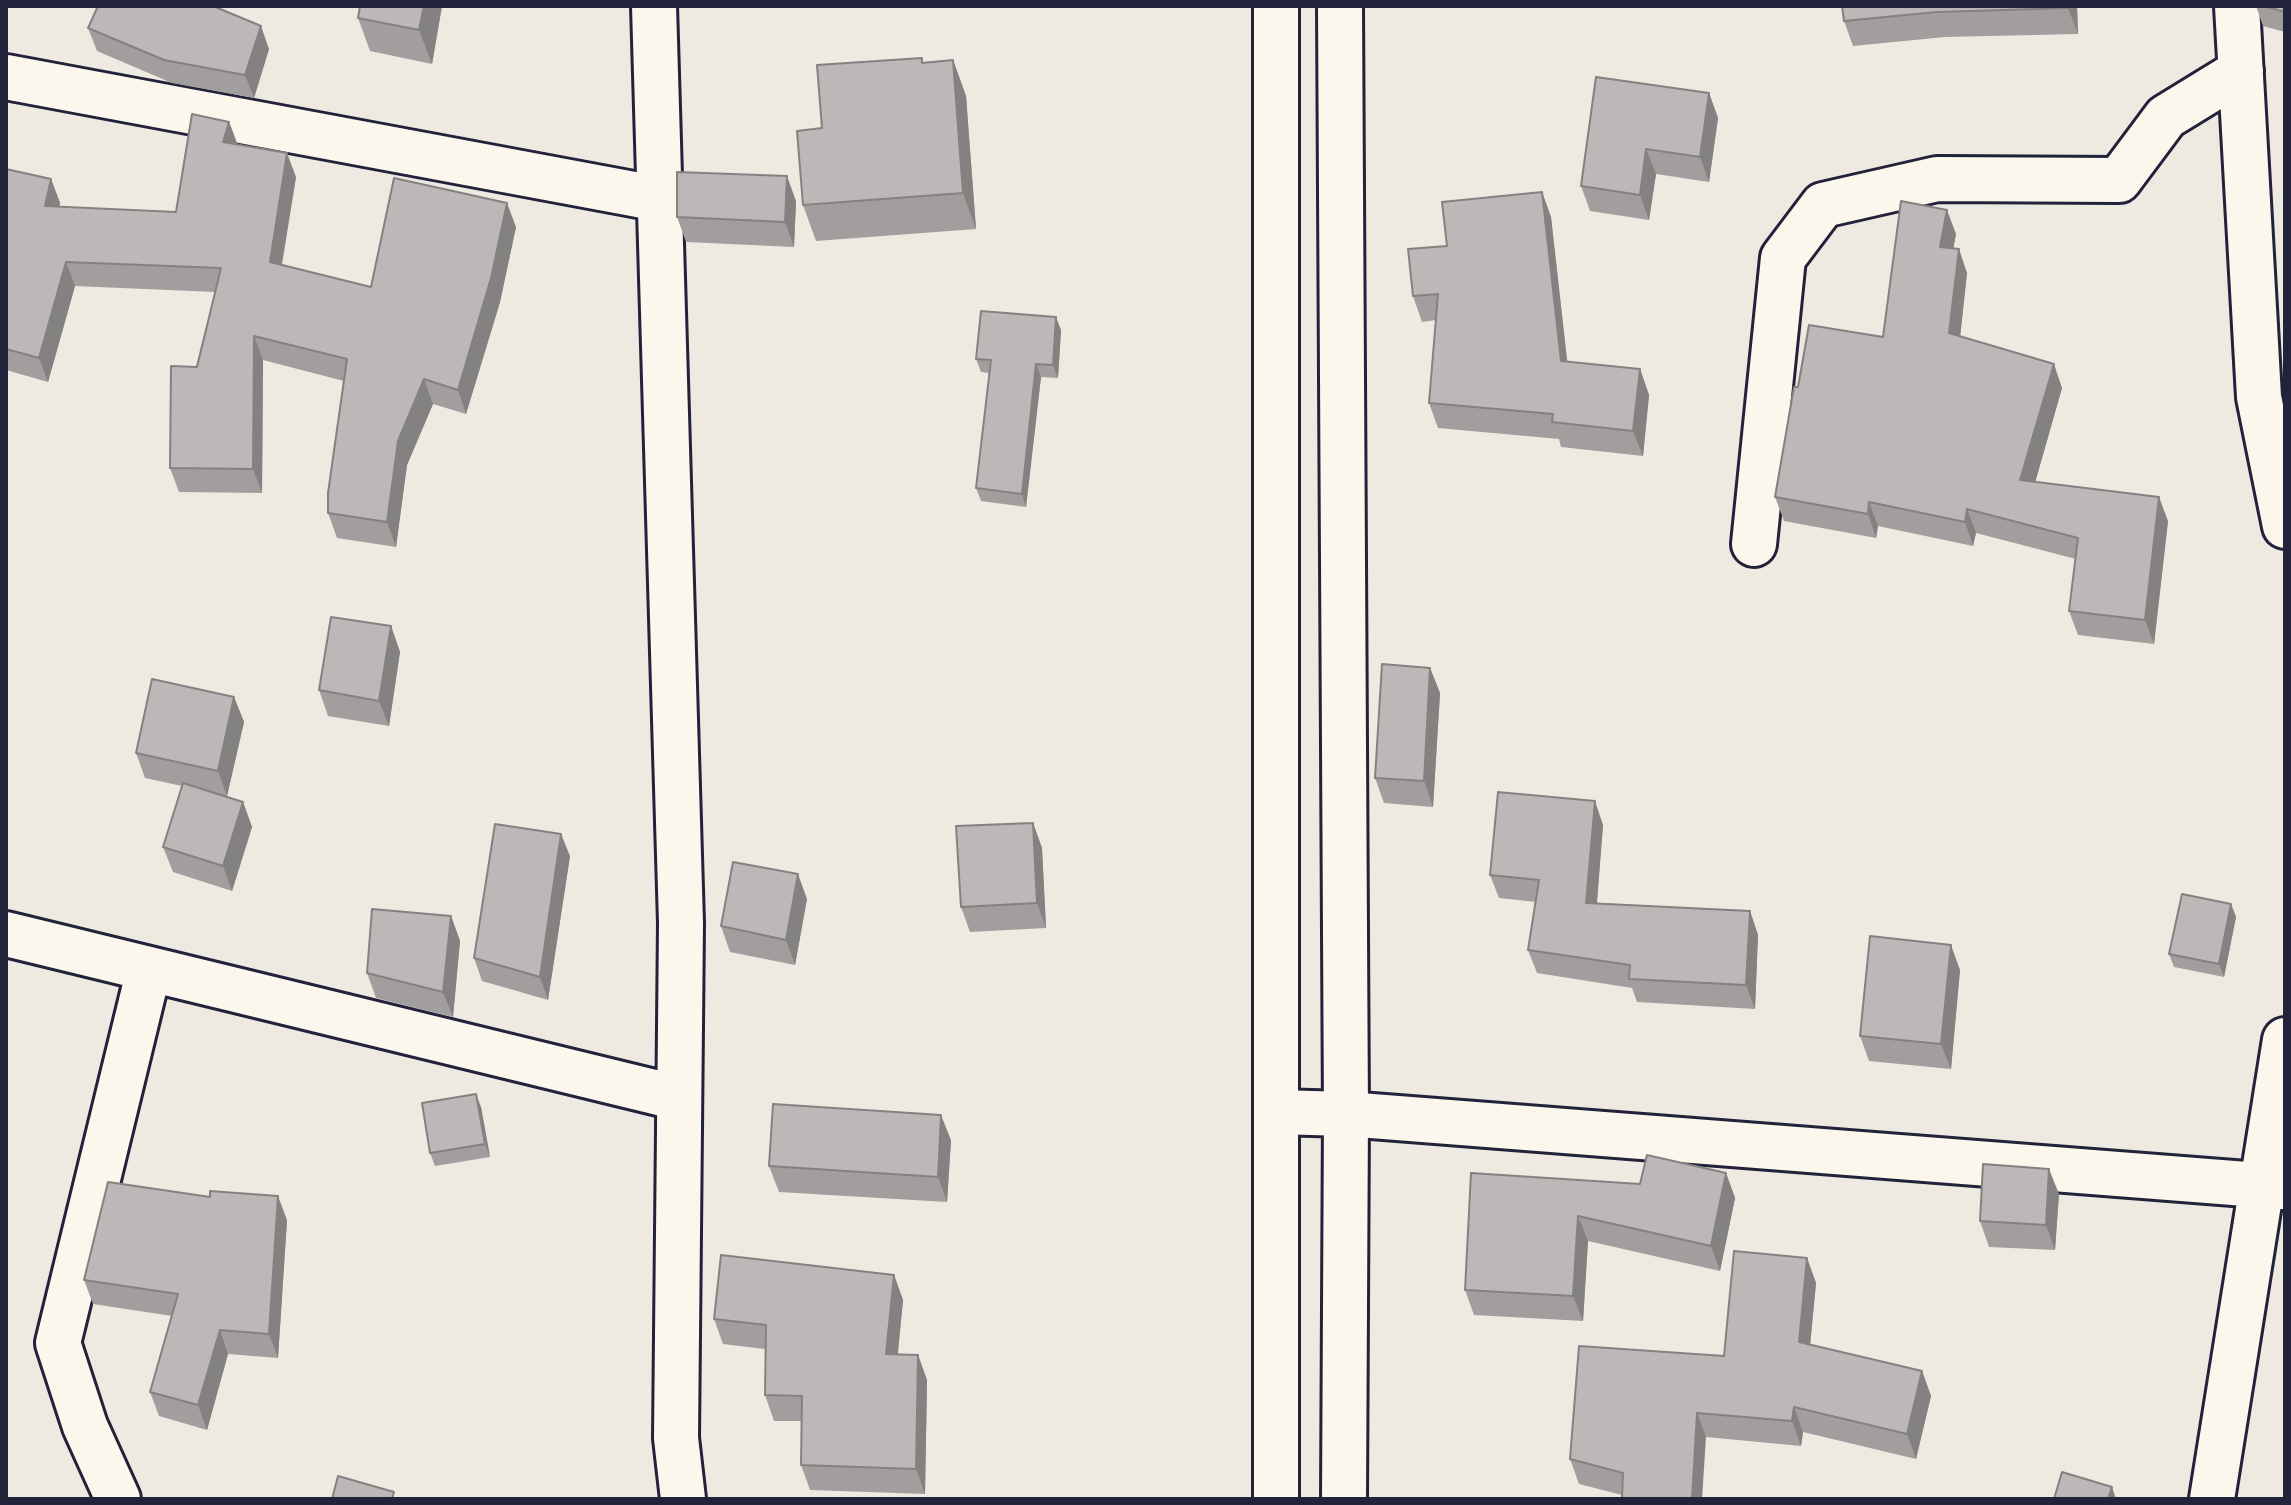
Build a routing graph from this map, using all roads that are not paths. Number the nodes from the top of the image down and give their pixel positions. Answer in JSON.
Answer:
{"nodes":[{"id":1,"x":654,"y":6,"type":"edge"},
{"id":2,"x":1276,"y":6,"type":"edge"},
{"id":3,"x":1340,"y":6,"type":"edge"},
{"id":4,"x":2237,"y":6,"type":"edge"},
{"id":5,"x":2241,"y":71,"type":"junction"},
{"id":6,"x":6,"y":77,"type":"edge"},
{"id":7,"x":660,"y":199,"type":"junction"},
{"id":8,"x":2285,"y":526,"type":"edge"},
{"id":9,"x":1754,"y":544,"type":"dead end"},
{"id":10,"x":6,"y":934,"type":"edge"},
{"id":11,"x":149,"y":969,"type":"junction"},
{"id":12,"x":2285,"y":1040,"type":"edge"},
{"id":13,"x":679,"y":1098,"type":"junction"},
{"id":14,"x":1277,"y":1112,"type":"junction"},
{"id":15,"x":1346,"y":1114,"type":"junction"},
{"id":16,"x":2274,"y":1186,"type":"edge"},
{"id":17,"x":118,"y":1499,"type":"edge"},
{"id":18,"x":683,"y":1499,"type":"edge"},
{"id":19,"x":1276,"y":1499,"type":"edge"},
{"id":20,"x":1344,"y":1499,"type":"edge"},
{"id":21,"x":2212,"y":1499,"type":"edge"}],
"edges":[{"from":1,"to":7,"type":"street"},
{"from":2,"to":14,"type":"street"},
{"from":3,"to":15,"type":"street"},
{"from":4,"to":5,"type":"street"},
{"from":5,"to":8,"type":"street"},
{"from":5,"to":9,"type":"street"},
{"from":6,"to":7,"type":"street"},
{"from":7,"to":13,"type":"street"},
{"from":10,"to":11,"type":"street"},
{"from":11,"to":13,"type":"street"},
{"from":11,"to":17,"type":"street"},
{"from":12,"to":16,"type":"street"},
{"from":13,"to":18,"type":"street"},
{"from":14,"to":15,"type":"street"},
{"from":14,"to":19,"type":"street"},
{"from":15,"to":16,"type":"street"},
{"from":15,"to":20,"type":"street"},
{"from":16,"to":21,"type":"street"}]}
